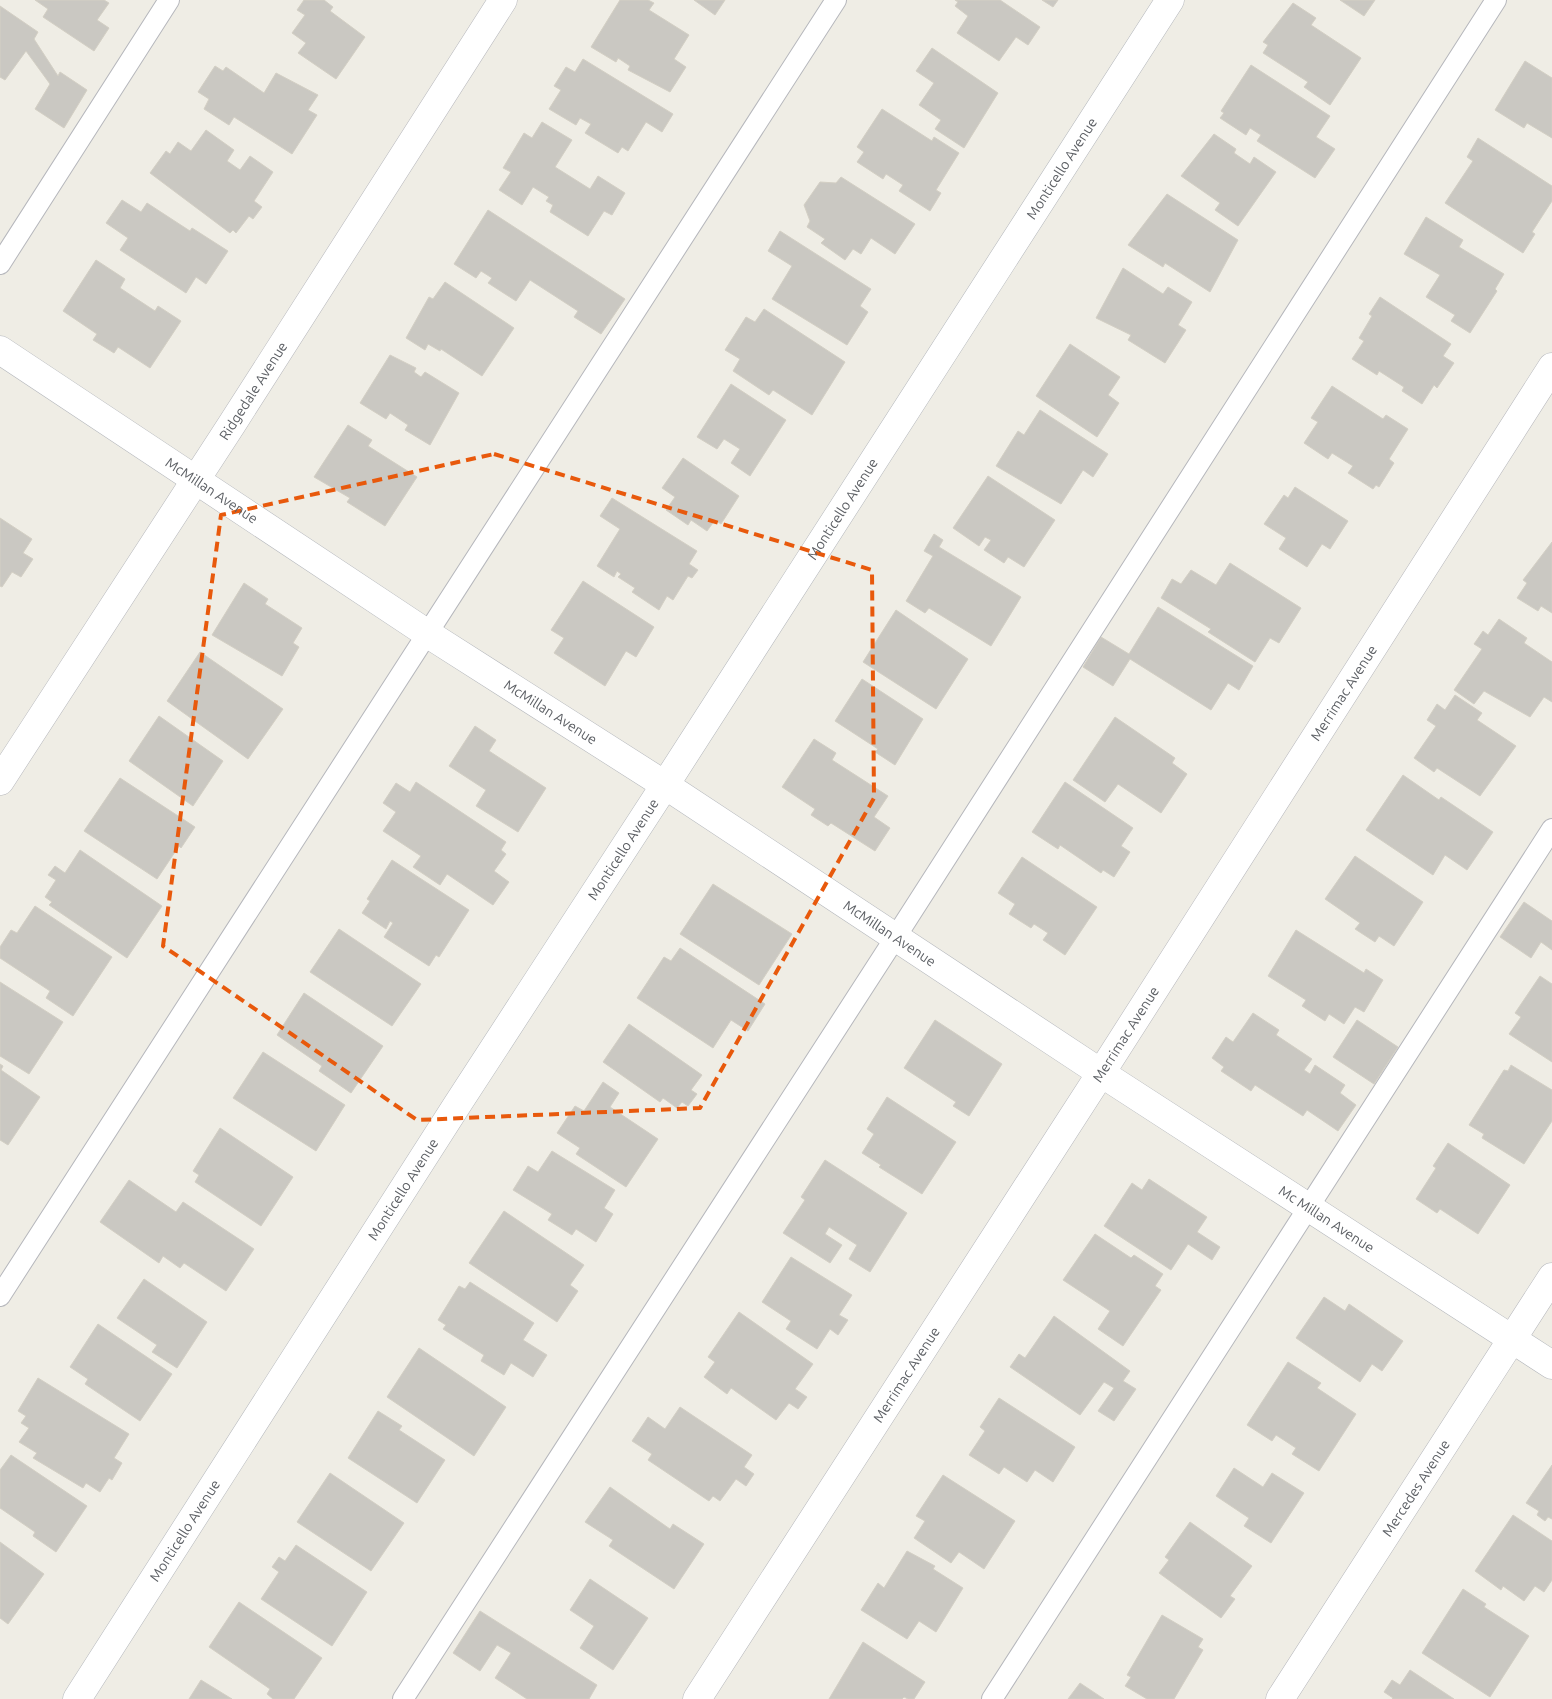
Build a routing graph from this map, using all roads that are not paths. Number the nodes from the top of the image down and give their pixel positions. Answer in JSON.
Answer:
{"nodes":[{"id":1,"x":169,"y":0,"type":"edge"},
{"id":2,"x":503,"y":0,"type":"edge"},
{"id":3,"x":836,"y":0,"type":"edge"},
{"id":4,"x":1170,"y":0,"type":"edge"},
{"id":5,"x":1496,"y":0,"type":"edge"},
{"id":6,"x":0,"y":264,"type":"edge"},
{"id":7,"x":0,"y":350,"type":"edge"},
{"id":8,"x":1552,"y":367,"type":"edge"},
{"id":9,"x":196,"y":480,"type":"junction"},
{"id":10,"x":428,"y":634,"type":"junction"},
{"id":11,"x":0,"y":781,"type":"edge"},
{"id":12,"x":665,"y":785,"type":"junction"},
{"id":13,"x":1552,"y":829,"type":"edge"},
{"id":14,"x":895,"y":938,"type":"junction"},
{"id":15,"x":1101,"y":1073,"type":"junction"},
{"id":16,"x":1308,"y":1208,"type":"junction"},
{"id":17,"x":1552,"y":1277,"type":"edge"},
{"id":18,"x":0,"y":1296,"type":"edge"},
{"id":19,"x":1512,"y":1339,"type":"junction"},
{"id":20,"x":1552,"y":1365,"type":"edge"},
{"id":21,"x":77,"y":1699,"type":"edge"},
{"id":22,"x":403,"y":1699,"type":"edge"},
{"id":23,"x":696,"y":1699,"type":"edge"},
{"id":24,"x":992,"y":1699,"type":"edge"},
{"id":25,"x":1280,"y":1699,"type":"edge"}],
"edges":[{"from":1,"to":6,"type":"lane"},
{"from":2,"to":9,"type":"street","name":"Ridgedale Avenue"},
{"from":3,"to":10,"type":"lane"},
{"from":4,"to":12,"type":"street","name":"Monticello Avenue"},
{"from":5,"to":14,"type":"lane"},
{"from":7,"to":9,"type":"street","name":"McMillan Avenue"},
{"from":8,"to":15,"type":"street","name":"Merrimac Avenue"},
{"from":9,"to":10,"type":"street","name":"McMillan Avenue"},
{"from":9,"to":11,"type":"street","name":"Ridgedale Avenue"},
{"from":10,"to":12,"type":"street","name":"McMillan Avenue"},
{"from":10,"to":18,"type":"lane"},
{"from":12,"to":14,"type":"street","name":"McMillan Avenue"},
{"from":12,"to":21,"type":"street","name":"Monticello Avenue"},
{"from":13,"to":16,"type":"lane"},
{"from":14,"to":15,"type":"street","name":"McMillan Avenue"},
{"from":14,"to":22,"type":"lane"},
{"from":15,"to":16,"type":"street","name":"Mc Millan Avenue"},
{"from":15,"to":23,"type":"street","name":"Merrimac Avenue"},
{"from":16,"to":19,"type":"street","name":"Mc Millan Avenue"},
{"from":16,"to":24,"type":"lane"},
{"from":17,"to":19,"type":"street","name":"Mercedes Avenue"},
{"from":19,"to":20,"type":"street","name":"Mc Millan Avenue"},
{"from":19,"to":25,"type":"street","name":"Mercedes Avenue"}]}
